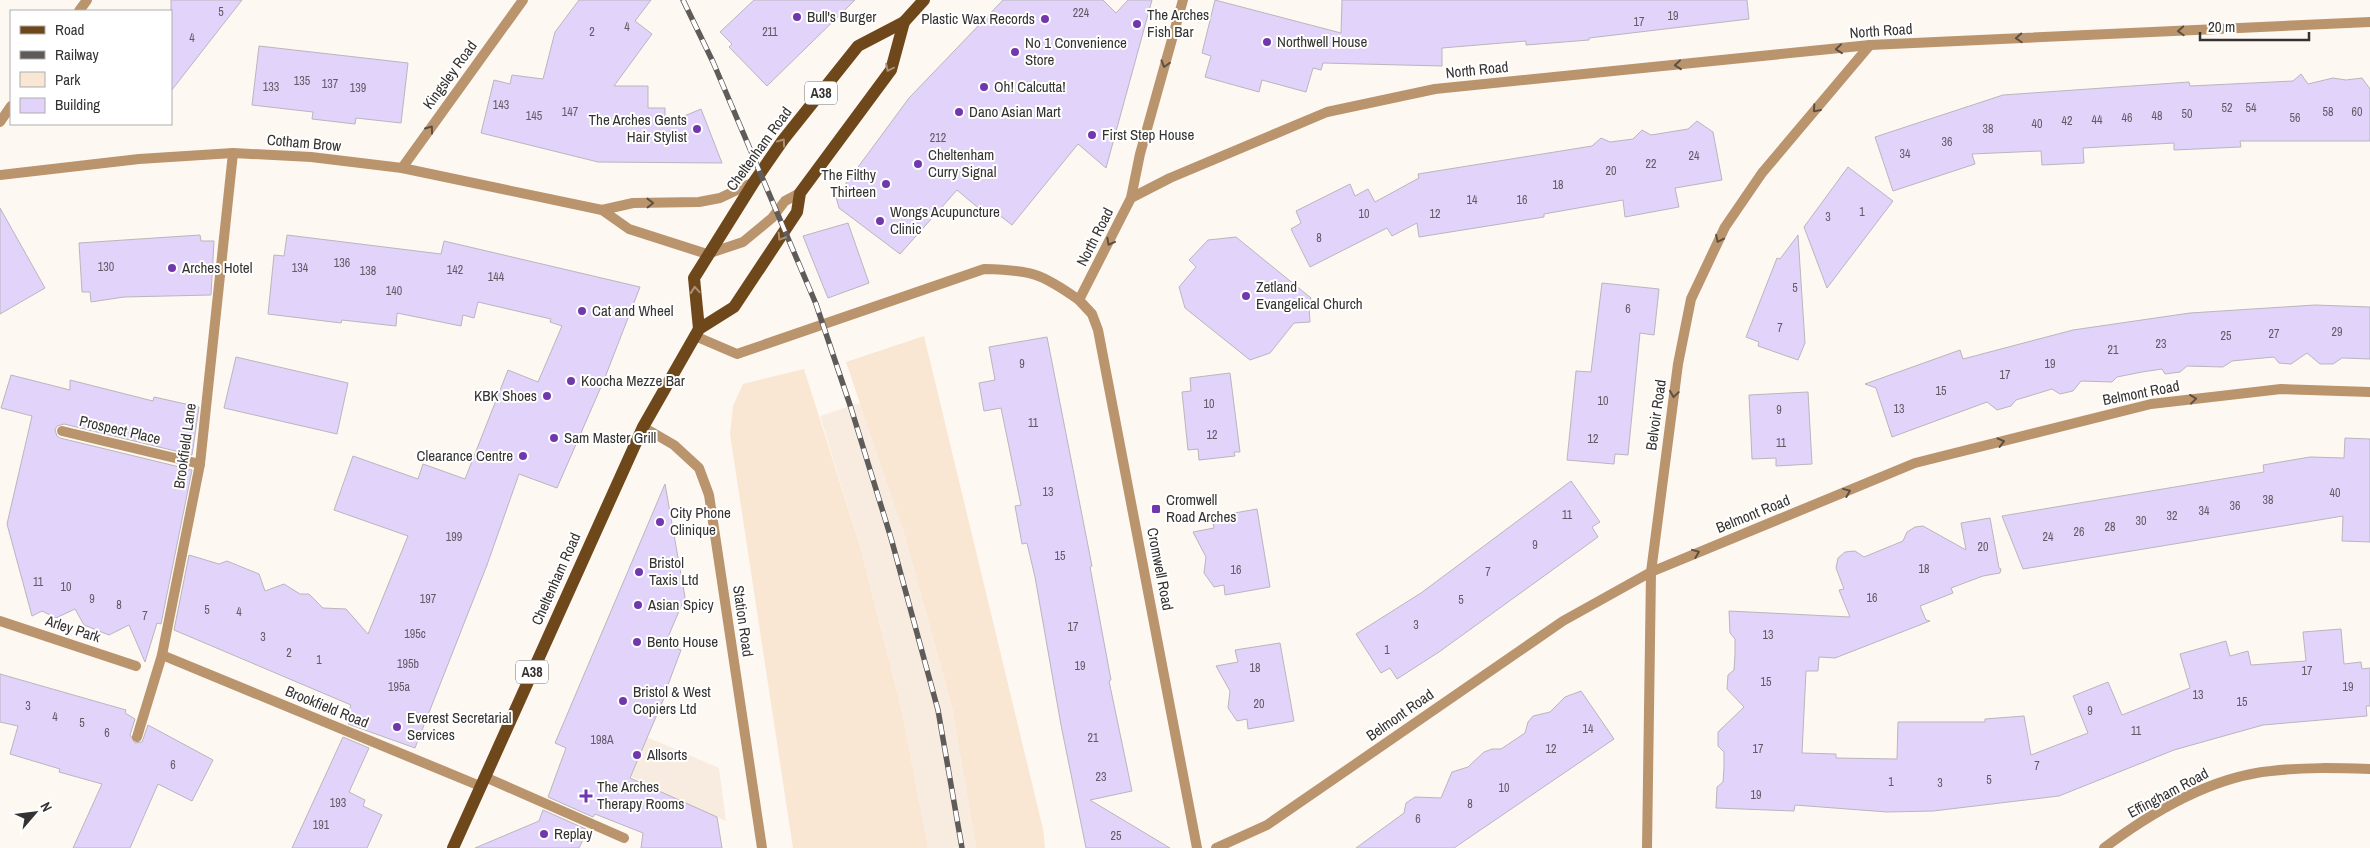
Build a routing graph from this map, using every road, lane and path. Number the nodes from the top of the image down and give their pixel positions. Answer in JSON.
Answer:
{"nodes":[{"id":1,"x":523,"y":0,"type":"edge"},
{"id":2,"x":924,"y":0,"type":"edge"},
{"id":3,"x":1183,"y":0,"type":"edge"},
{"id":4,"x":904,"y":22,"type":"junction"},
{"id":5,"x":2370,"y":22,"type":"edge"},
{"id":6,"x":1870,"y":46,"type":"junction"},
{"id":7,"x":10,"y":107,"type":"edge"},
{"id":8,"x":0,"y":122,"type":"edge"},
{"id":9,"x":233,"y":153,"type":"junction"},
{"id":10,"x":402,"y":168,"type":"junction"},
{"id":11,"x":0,"y":175,"type":"edge"},
{"id":12,"x":754,"y":182,"type":"junction"},
{"id":13,"x":800,"y":193,"type":"junction"},
{"id":14,"x":1131,"y":198,"type":"junction"},
{"id":15,"x":602,"y":210,"type":"junction"},
{"id":16,"x":707,"y":254,"type":"junction"},
{"id":17,"x":1080,"y":300,"type":"junction"},
{"id":18,"x":697,"y":332,"type":"junction"},
{"id":19,"x":2370,"y":392,"type":"edge"},
{"id":20,"x":643,"y":427,"type":"junction"},
{"id":21,"x":62,"y":431,"type":"dead end"},
{"id":22,"x":200,"y":464,"type":"junction"},
{"id":23,"x":1651,"y":572,"type":"junction"},
{"id":24,"x":0,"y":621,"type":"edge"},
{"id":25,"x":162,"y":655,"type":"junction"},
{"id":26,"x":136,"y":666,"type":"dead end"},
{"id":27,"x":137,"y":737,"type":"dead end"},
{"id":28,"x":2370,"y":769,"type":"edge"},
{"id":29,"x":482,"y":782,"type":"junction"},
{"id":30,"x":624,"y":838,"type":"dead end"},
{"id":31,"x":452,"y":848,"type":"edge"},
{"id":32,"x":762,"y":848,"type":"edge"},
{"id":33,"x":1197,"y":848,"type":"edge"},
{"id":34,"x":1216,"y":848,"type":"edge"},
{"id":35,"x":1648,"y":848,"type":"edge"},
{"id":36,"x":2104,"y":848,"type":"edge"}],
"edges":[{"from":10,"to":1,"type":"street","name":"Kingsley Road","one_way":true},
{"from":2,"to":4,"type":"main road","name":"Cheltenham Road","number":"A38"},
{"from":3,"to":14,"type":"street","one_way":true},
{"from":12,"to":4,"type":"main road","name":"Cheltenham Road","number":"A38","one_way":true},
{"from":4,"to":13,"type":"main road","name":"Cheltenham Road","number":"A38","one_way":true},
{"from":5,"to":6,"type":"street","name":"North Road","one_way":true},
{"from":6,"to":14,"type":"street","name":"North Road","one_way":true},
{"from":6,"to":23,"type":"street","name":"Belvoir Road","one_way":true},
{"from":7,"to":8,"type":"street"},
{"from":9,"to":10,"type":"street","name":"Cotham Brow"},
{"from":9,"to":11,"type":"street","name":"Cotham Brow"},
{"from":9,"to":22,"type":"street","name":"Brookfield Lane"},
{"from":10,"to":15,"type":"street","name":"Cotham Brow"},
{"from":15,"to":12,"type":"street","name":"Cotham Brow","one_way":true},
{"from":12,"to":16,"type":"main road","name":"Cheltenham Road","number":"A38"},
{"from":13,"to":16,"type":"street"},
{"from":13,"to":18,"type":"main road","name":"Cheltenham Road","number":"A38","one_way":true},
{"from":14,"to":17,"type":"street","name":"North Road","one_way":true},
{"from":15,"to":16,"type":"street","name":"Cotham Brow"},
{"from":18,"to":16,"type":"main road","name":"Cheltenham Road","number":"A38","one_way":true},
{"from":17,"to":18,"type":"street"},
{"from":17,"to":33,"type":"street","name":"Cromwell Road"},
{"from":18,"to":20,"type":"main road","name":"Cheltenham Road","number":"A38"},
{"from":23,"to":19,"type":"street","name":"Belmont Road","one_way":true},
{"from":20,"to":29,"type":"main road","name":"Cheltenham Road","number":"A38"},
{"from":20,"to":32,"type":"street","name":"Station Road"},
{"from":21,"to":22,"type":"street","name":"Prospect Place"},
{"from":22,"to":25,"type":"street","name":"Brookfield Lane"},
{"from":23,"to":34,"type":"street","name":"Belmont Road"},
{"from":23,"to":35,"type":"street","name":"Belvoir Road"},
{"from":24,"to":26,"type":"street","name":"Arley Park"},
{"from":25,"to":27,"type":"street","name":"Brookfield Lane"},
{"from":25,"to":29,"type":"street","name":"Brookfield Road"},
{"from":28,"to":36,"type":"street","name":"Effingham Road"},
{"from":29,"to":30,"type":"street","name":"Brookfield Road"},
{"from":29,"to":31,"type":"main road","name":"Cheltenham Road","number":"A38"}]}
